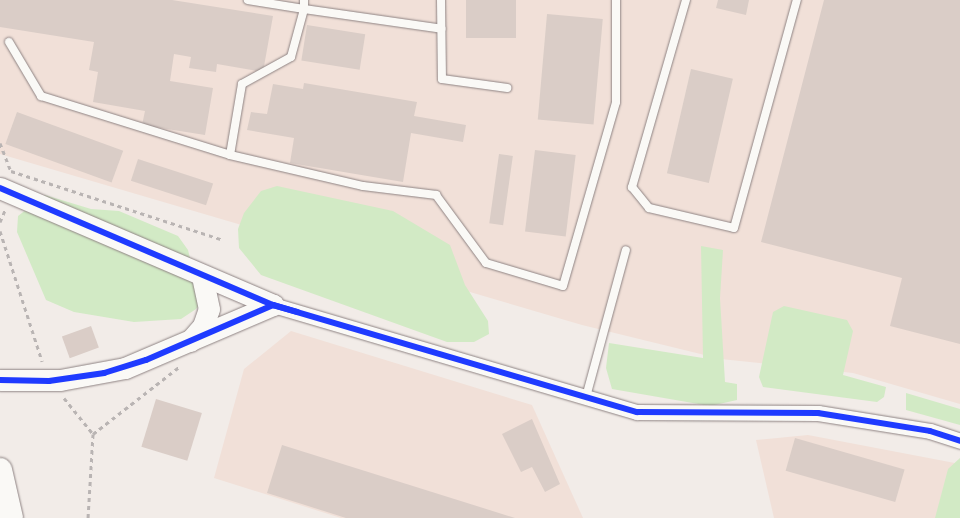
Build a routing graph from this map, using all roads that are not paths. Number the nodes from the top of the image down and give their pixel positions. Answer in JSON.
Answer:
{"nodes":[{"id":1,"x":248,"y":0,"type":"edge"},
{"id":2,"x":304,"y":0,"type":"edge"},
{"id":3,"x":441,"y":0,"type":"edge"},
{"id":4,"x":616,"y":0,"type":"edge"},
{"id":5,"x":686,"y":0,"type":"edge"},
{"id":6,"x":797,"y":0,"type":"edge"},
{"id":7,"x":304,"y":9,"type":"junction"},
{"id":8,"x":442,"y":29,"type":"junction"},
{"id":9,"x":8,"y":42,"type":"dead end"},
{"id":10,"x":507,"y":88,"type":"dead end"},
{"id":11,"x":230,"y":155,"type":"junction"},
{"id":12,"x":0,"y":188,"type":"edge"},
{"id":13,"x":626,"y":250,"type":"dead end"},
{"id":14,"x":202,"y":276,"type":"junction"},
{"id":15,"x":273,"y":305,"type":"junction"},
{"id":16,"x":188,"y":342,"type":"junction"},
{"id":17,"x":0,"y":380,"type":"edge"},
{"id":18,"x":586,"y":397,"type":"junction"},
{"id":19,"x":960,"y":440,"type":"edge"},
{"id":20,"x":0,"y":470,"type":"edge"},
{"id":21,"x":11,"y":518,"type":"edge"}],
"edges":[{"from":1,"to":7,"type":"lane"},
{"from":2,"to":7,"type":"lane"},
{"from":3,"to":8,"type":"lane"},
{"from":4,"to":11,"type":"lane"},
{"from":5,"to":6,"type":"lane"},
{"from":7,"to":8,"type":"lane"},
{"from":7,"to":11,"type":"lane"},
{"from":8,"to":10,"type":"lane"},
{"from":9,"to":11,"type":"lane"},
{"from":12,"to":14,"type":"street"},
{"from":13,"to":18,"type":"lane"},
{"from":14,"to":15,"type":"street"},
{"from":14,"to":16,"type":"street"},
{"from":15,"to":16,"type":"street"},
{"from":15,"to":18,"type":"street"},
{"from":16,"to":17,"type":"street"},
{"from":18,"to":19,"type":"street"},
{"from":20,"to":21,"type":"main road"}]}
